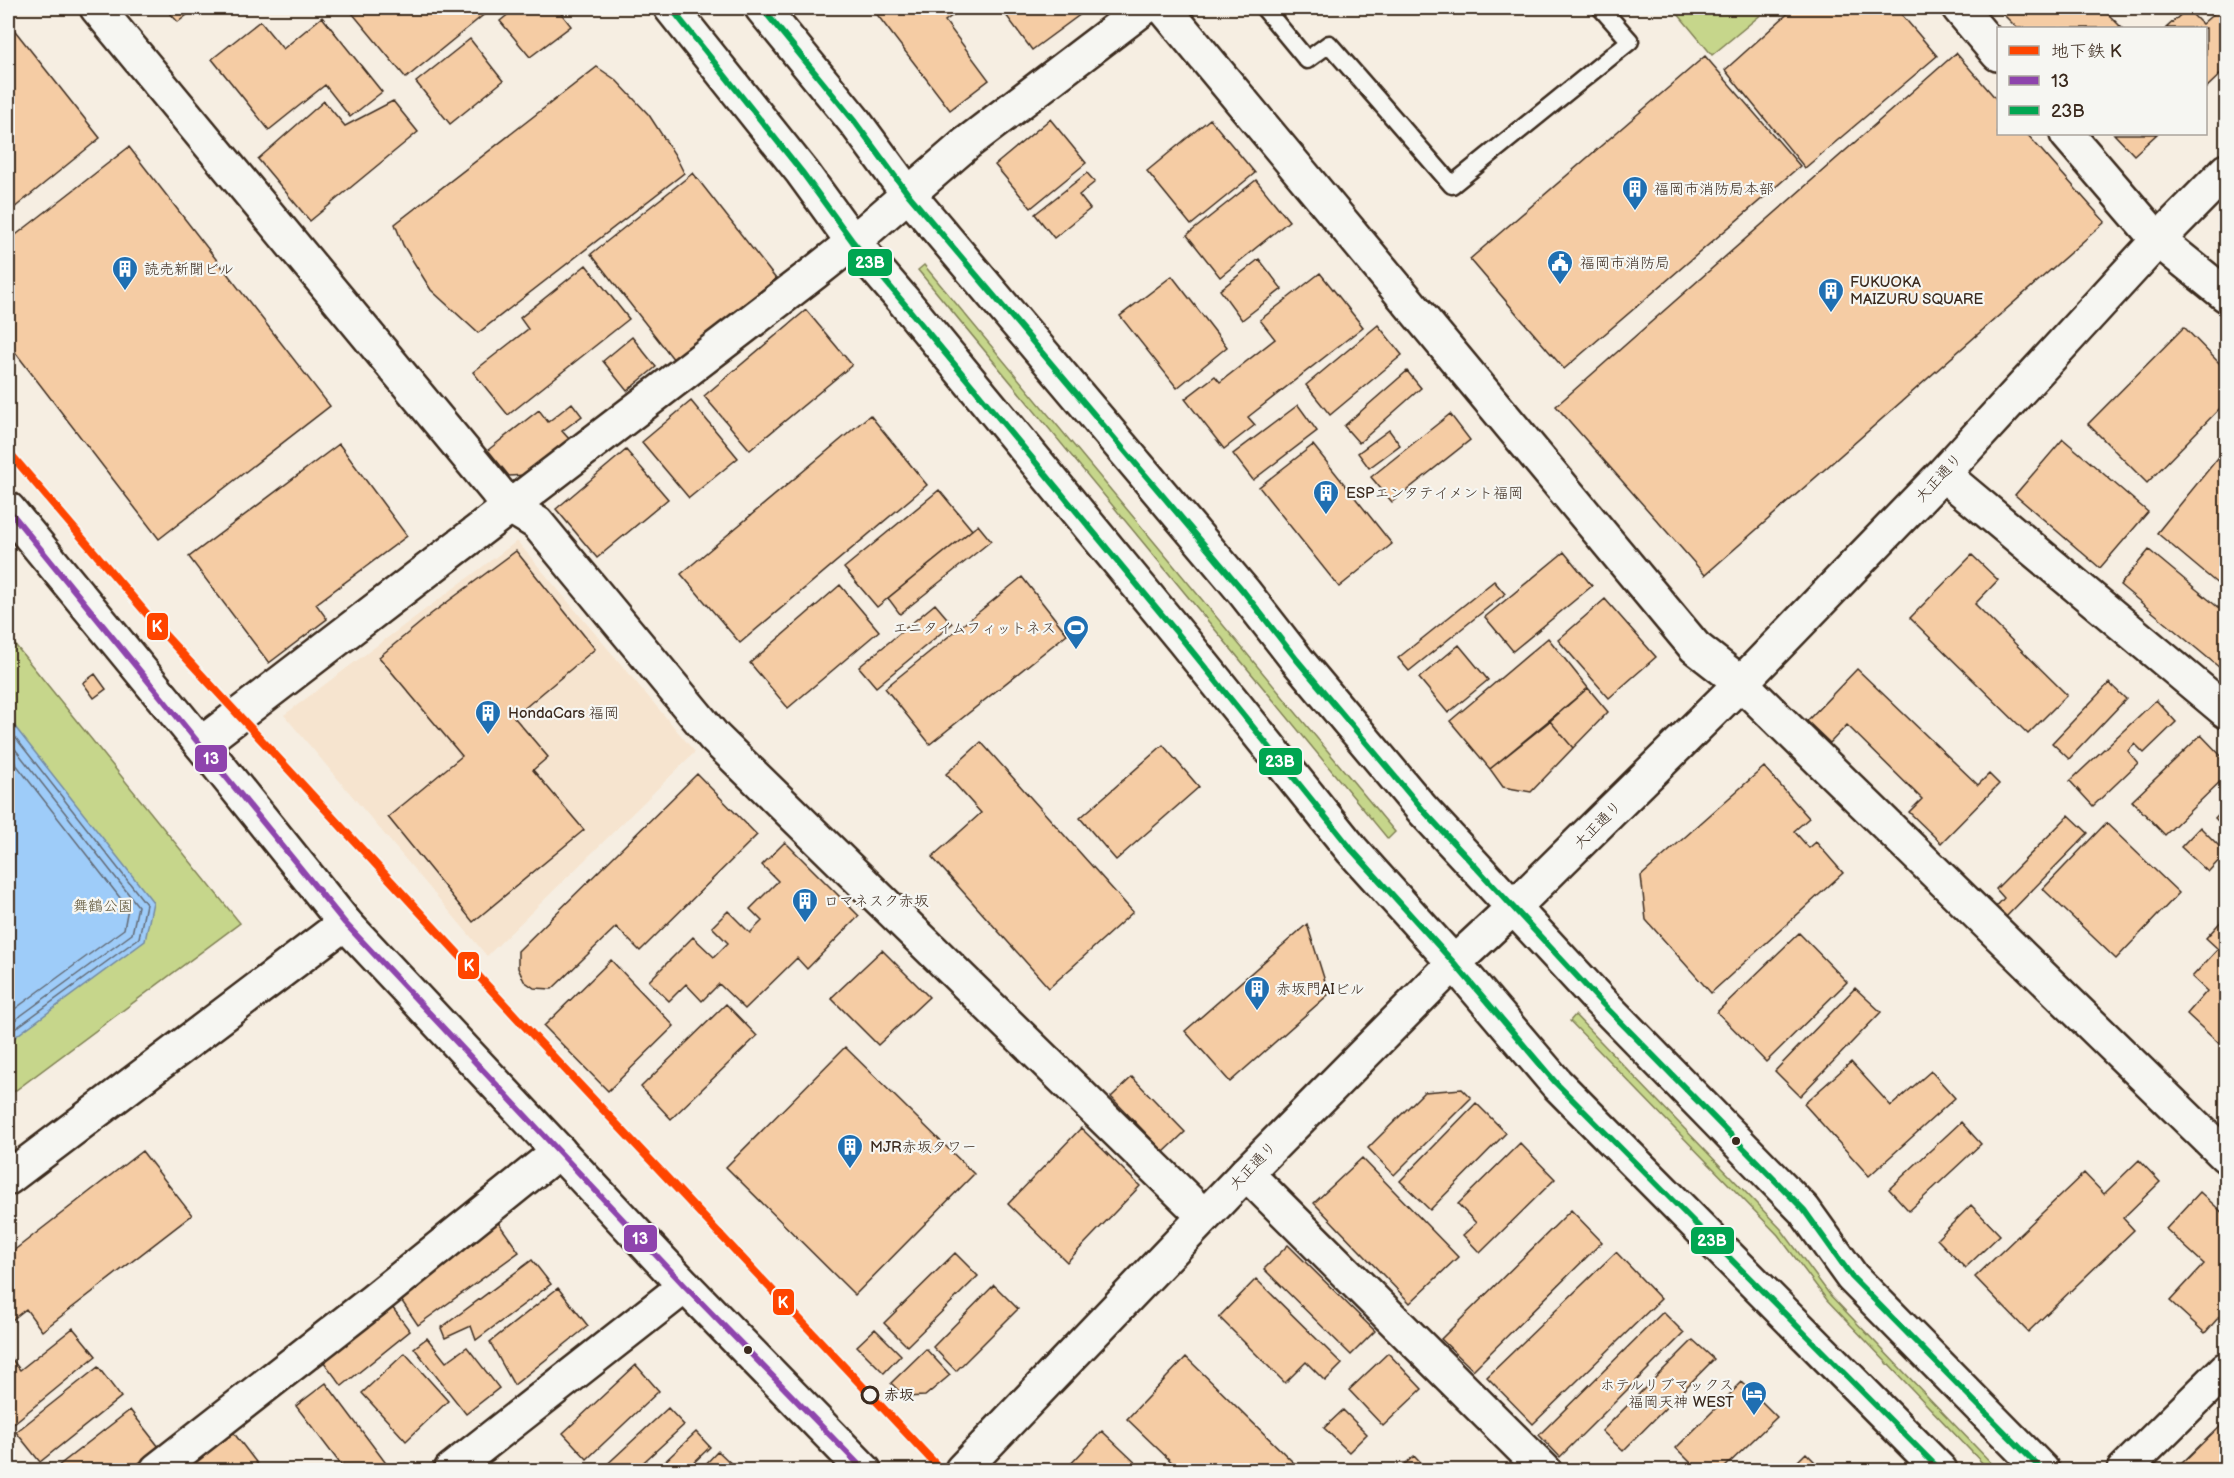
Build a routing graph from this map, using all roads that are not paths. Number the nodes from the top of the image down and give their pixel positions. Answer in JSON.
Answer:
{"nodes":[{"id":1,"x":97,"y":8,"type":"edge"},
{"id":2,"x":671,"y":8,"type":"edge"},
{"id":3,"x":762,"y":8,"type":"edge"},
{"id":4,"x":1144,"y":8,"type":"edge"},
{"id":5,"x":1164,"y":8,"type":"edge"},
{"id":6,"x":1264,"y":8,"type":"edge"},
{"id":7,"x":1601,"y":8,"type":"edge"},
{"id":8,"x":1959,"y":8,"type":"edge"},
{"id":9,"x":1997,"y":53,"type":"edge"},
{"id":10,"x":2068,"y":135,"type":"edge"},
{"id":11,"x":2226,"y":171,"type":"edge"},
{"id":12,"x":908,"y":194,"type":"junction"},
{"id":13,"x":2158,"y":240,"type":"junction"},
{"id":14,"x":852,"y":242,"type":"junction"},
{"id":15,"x":2226,"y":295,"type":"edge"},
{"id":16,"x":1943,"y":474,"type":"junction"},
{"id":17,"x":509,"y":506,"type":"junction"},
{"id":18,"x":8,"y":509,"type":"edge"},
{"id":19,"x":1741,"y":683,"type":"junction"},
{"id":20,"x":2226,"y":711,"type":"edge"},
{"id":21,"x":201,"y":744,"type":"junction"},
{"id":22,"x":1514,"y":907,"type":"junction"},
{"id":23,"x":345,"y":923,"type":"junction"},
{"id":24,"x":1454,"y":963,"type":"junction"},
{"id":25,"x":559,"y":1150,"type":"junction"},
{"id":26,"x":2226,"y":1156,"type":"edge"},
{"id":27,"x":1246,"y":1173,"type":"junction"},
{"id":28,"x":8,"y":1178,"type":"edge"},
{"id":29,"x":1204,"y":1216,"type":"junction"},
{"id":30,"x":685,"y":1286,"type":"junction"},
{"id":31,"x":2226,"y":1369,"type":"edge"},
{"id":32,"x":157,"y":1470,"type":"edge"},
{"id":33,"x":451,"y":1470,"type":"edge"},
{"id":34,"x":864,"y":1470,"type":"edge"},
{"id":35,"x":962,"y":1470,"type":"edge"},
{"id":36,"x":1544,"y":1470,"type":"edge"},
{"id":37,"x":1940,"y":1470,"type":"edge"},
{"id":38,"x":2042,"y":1470,"type":"edge"},
{"id":39,"x":2124,"y":1470,"type":"edge"}],
"edges":[{"from":1,"to":17,"type":"street"},
{"from":2,"to":14,"type":"street"},
{"from":3,"to":12,"type":"street"},
{"from":4,"to":12,"type":"street"},
{"from":5,"to":19,"type":"street"},
{"from":6,"to":7,"type":"lane"},
{"from":8,"to":9,"type":"street"},
{"from":10,"to":13,"type":"street"},
{"from":11,"to":13,"type":"street","name":"大正通り"},
{"from":12,"to":14,"type":"street"},
{"from":12,"to":22,"type":"street"},
{"from":13,"to":15,"type":"street"},
{"from":13,"to":16,"type":"street","name":"大正通り"},
{"from":14,"to":17,"type":"street"},
{"from":14,"to":24,"type":"street"},
{"from":16,"to":19,"type":"street","name":"大正通り"},
{"from":16,"to":20,"type":"street"},
{"from":17,"to":21,"type":"street"},
{"from":17,"to":29,"type":"street"},
{"from":18,"to":21,"type":"street"},
{"from":19,"to":22,"type":"street","name":"大正通り"},
{"from":19,"to":26,"type":"street"},
{"from":21,"to":23,"type":"street"},
{"from":22,"to":24,"type":"street","name":"大正通り"},
{"from":22,"to":38,"type":"street"},
{"from":23,"to":25,"type":"street"},
{"from":23,"to":28,"type":"street"},
{"from":24,"to":27,"type":"street","name":"大正通り"},
{"from":24,"to":37,"type":"street"},
{"from":25,"to":30,"type":"street"},
{"from":25,"to":32,"type":"street"},
{"from":27,"to":29,"type":"street","name":"大正通り"},
{"from":27,"to":36,"type":"street"},
{"from":29,"to":35,"type":"street","name":"大正通り"},
{"from":30,"to":33,"type":"street"},
{"from":30,"to":34,"type":"street"},
{"from":31,"to":39,"type":"street"}]}
